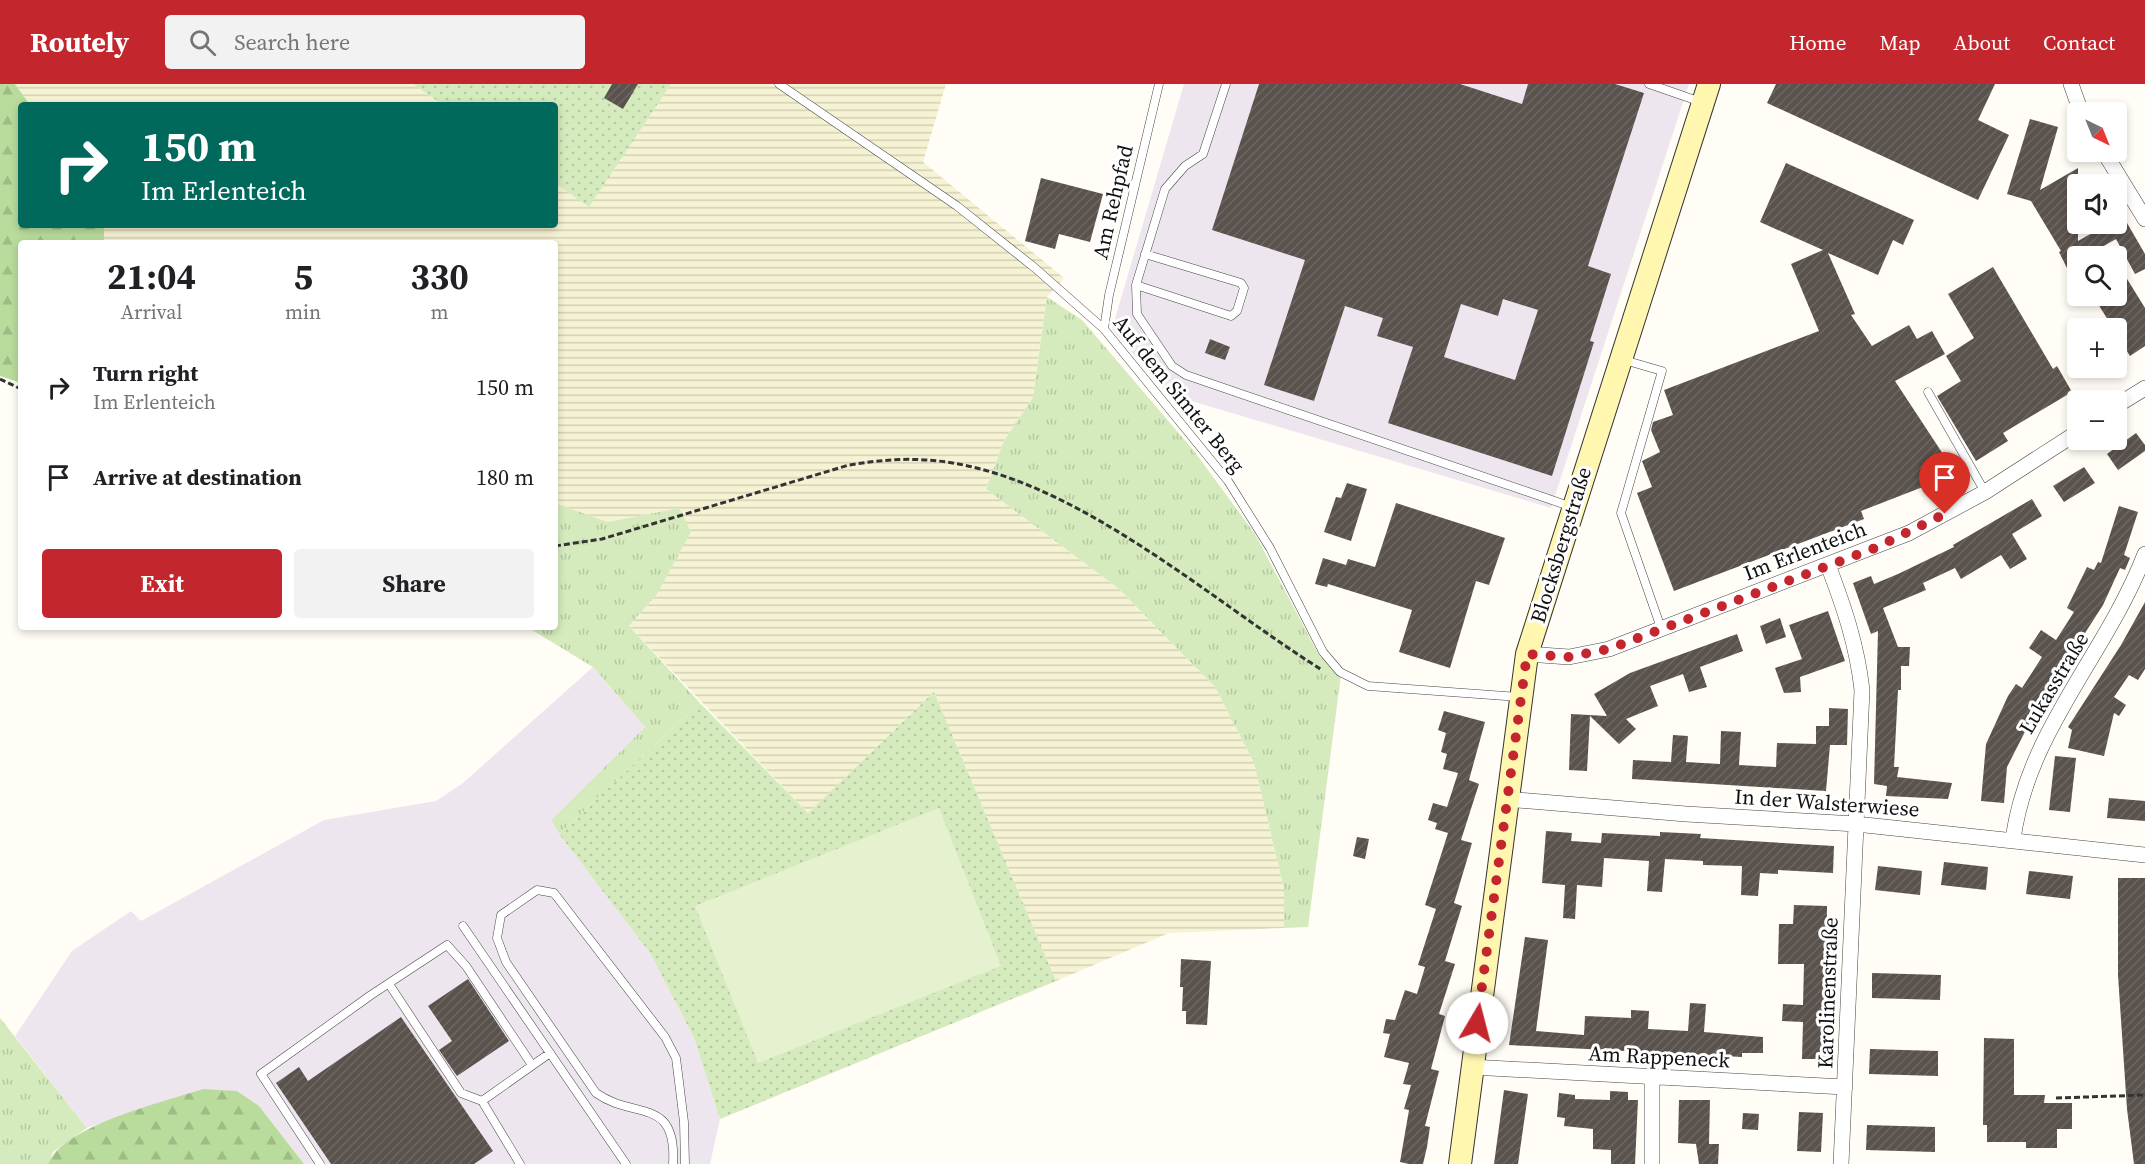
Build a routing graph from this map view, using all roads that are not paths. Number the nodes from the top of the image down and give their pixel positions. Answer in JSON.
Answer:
{"nodes":[{"id":1,"x":779,"y":84,"type":"edge"},
{"id":2,"x":1159,"y":84,"type":"edge"},
{"id":3,"x":1226,"y":84,"type":"edge"},
{"id":4,"x":1649,"y":84,"type":"edge"},
{"id":5,"x":2071,"y":84,"type":"edge"},
{"id":6,"x":1706,"y":93,"type":"edge"},
{"id":7,"x":2077,"y":102,"type":"edge"},
{"id":8,"x":2110,"y":162,"type":"edge"},
{"id":9,"x":2145,"y":219,"type":"edge"},
{"id":10,"x":1145,"y":254,"type":"junction"},
{"id":11,"x":1136,"y":285,"type":"junction"},
{"id":12,"x":1104,"y":329,"type":"junction"},
{"id":13,"x":1620,"y":359,"type":"junction"},
{"id":14,"x":2145,"y":388,"type":"edge"},
{"id":15,"x":1928,"y":392,"type":"dead end"},
{"id":16,"x":2127,"y":399,"type":"edge"},
{"id":17,"x":2067,"y":439,"type":"edge"},
{"id":18,"x":1985,"y":492,"type":"junction"},
{"id":19,"x":1572,"y":507,"type":"junction"},
{"id":20,"x":2145,"y":554,"type":"edge"},
{"id":21,"x":1828,"y":565,"type":"junction"},
{"id":22,"x":1661,"y":628,"type":"junction"},
{"id":23,"x":1527,"y":654,"type":"junction"},
{"id":24,"x":1520,"y":698,"type":"junction"},
{"id":25,"x":1506,"y":799,"type":"junction"},
{"id":26,"x":1856,"y":824,"type":"junction"},
{"id":27,"x":2013,"y":839,"type":"junction"},
{"id":28,"x":2145,"y":855,"type":"edge"},
{"id":29,"x":463,"y":926,"type":"dead end"},
{"id":30,"x":389,"y":984,"type":"junction"},
{"id":31,"x":550,"y":1053,"type":"junction"},
{"id":32,"x":532,"y":1065,"type":"junction"},
{"id":33,"x":1471,"y":1067,"type":"junction"},
{"id":34,"x":1652,"y":1078,"type":"junction"},
{"id":35,"x":1845,"y":1087,"type":"junction"},
{"id":36,"x":482,"y":1101,"type":"junction"},
{"id":37,"x":320,"y":1164,"type":"edge"},
{"id":38,"x":520,"y":1164,"type":"edge"},
{"id":39,"x":626,"y":1164,"type":"edge"},
{"id":40,"x":673,"y":1164,"type":"edge"},
{"id":41,"x":685,"y":1164,"type":"edge"},
{"id":42,"x":1460,"y":1164,"type":"edge"},
{"id":43,"x":1652,"y":1164,"type":"edge"},
{"id":44,"x":1841,"y":1164,"type":"edge"}],
"edges":[{"from":1,"to":12,"type":"lane","name":"Auf dem Simter Berg"},
{"from":2,"to":12,"type":"lane","name":"Am Rehpfad"},
{"from":3,"to":10,"type":"lane"},
{"from":4,"to":6,"type":"lane"},
{"from":5,"to":7,"type":"street"},
{"from":6,"to":13,"type":"main road","name":"Blocksbergstraße"},
{"from":8,"to":9,"type":"street"},
{"from":10,"to":11,"type":"lane"},
{"from":10,"to":11,"type":"lane"},
{"from":11,"to":19,"type":"lane"},
{"from":12,"to":24,"type":"lane","name":"Auf dem Simter Berg"},
{"from":13,"to":19,"type":"main road","name":"Blocksbergstraße"},
{"from":13,"to":22,"type":"lane"},
{"from":14,"to":16,"type":"street"},
{"from":15,"to":18,"type":"lane"},
{"from":17,"to":18,"type":"street","name":"Im Erlenteich"},
{"from":18,"to":21,"type":"street","name":"Im Erlenteich"},
{"from":19,"to":23,"type":"main road","name":"Blocksbergstraße"},
{"from":20,"to":27,"type":"street","name":"Lukasstraße"},
{"from":21,"to":22,"type":"street","name":"Im Erlenteich"},
{"from":21,"to":26,"type":"street","name":"Karolinenstraße"},
{"from":22,"to":23,"type":"street","name":"Im Erlenteich"},
{"from":23,"to":24,"type":"main road","name":"Blocksbergstraße"},
{"from":24,"to":25,"type":"main road","name":"Blocksbergstraße"},
{"from":25,"to":26,"type":"street","name":"In der Walsterwiese"},
{"from":25,"to":33,"type":"main road","name":"Blocksbergstraße"},
{"from":26,"to":27,"type":"street","name":"In der Walsterwiese"},
{"from":26,"to":35,"type":"street","name":"Karolinenstraße"},
{"from":27,"to":28,"type":"street","name":"In der Walsterwiese"},
{"from":29,"to":31,"type":"lane"},
{"from":30,"to":32,"type":"lane"},
{"from":30,"to":36,"type":"lane"},
{"from":30,"to":37,"type":"lane"},
{"from":31,"to":32,"type":"lane"},
{"from":31,"to":39,"type":"lane"},
{"from":32,"to":36,"type":"lane"},
{"from":33,"to":34,"type":"street","name":"Am Rappeneck"},
{"from":33,"to":42,"type":"main road","name":"Blocksbergstraße"},
{"from":34,"to":35,"type":"street","name":"Am Rappeneck"},
{"from":34,"to":43,"type":"street"},
{"from":35,"to":44,"type":"street","name":"Karolinenstraße"},
{"from":36,"to":38,"type":"lane"},
{"from":40,"to":41,"type":"lane"}]}
